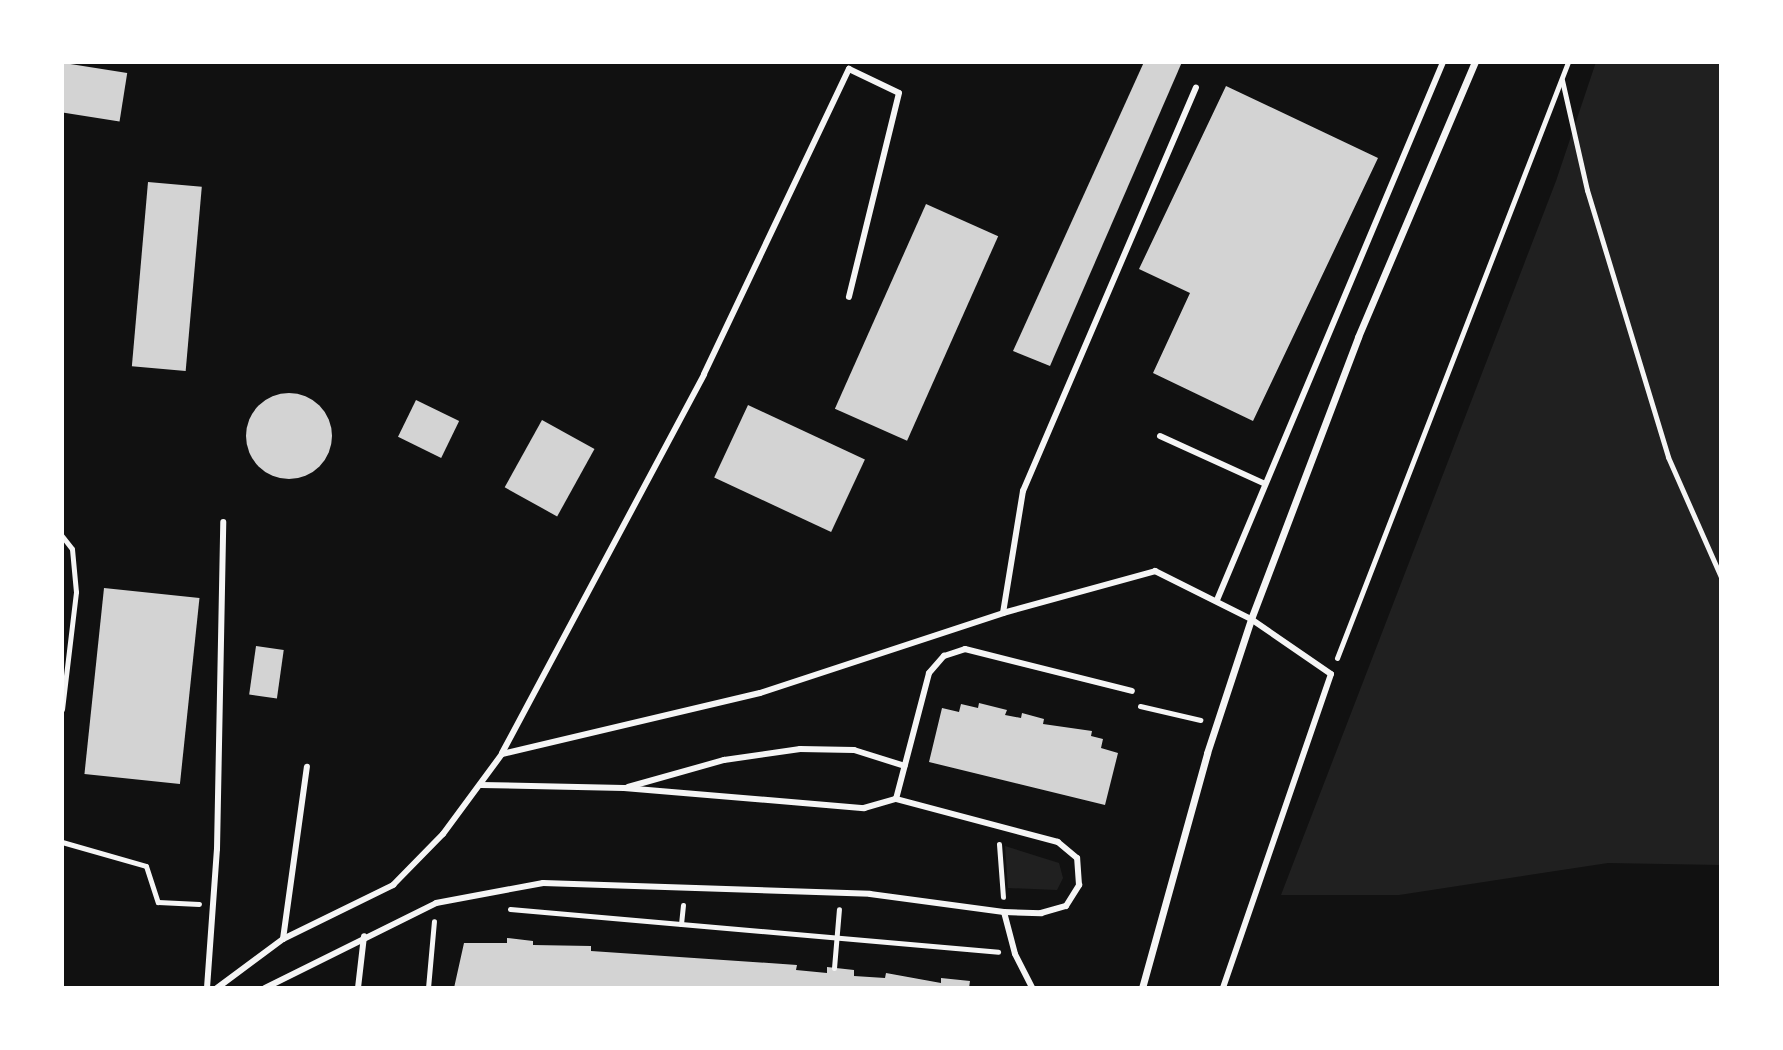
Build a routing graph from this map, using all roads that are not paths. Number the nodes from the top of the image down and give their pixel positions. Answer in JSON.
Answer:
{"nodes":[{"id":1,"x":1443,"y":62,"type":"edge"},
{"id":2,"x":1475,"y":62,"type":"edge"},
{"id":3,"x":1196,"y":88,"type":"dead end"},
{"id":4,"x":849,"y":297,"type":"dead end"},
{"id":5,"x":1160,"y":436,"type":"dead end"},
{"id":6,"x":1263,"y":483,"type":"junction"},
{"id":7,"x":223,"y":522,"type":"dead end"},
{"id":8,"x":1217,"y":600,"type":"junction"},
{"id":9,"x":1003,"y":613,"type":"junction"},
{"id":10,"x":1251,"y":619,"type":"junction"},
{"id":11,"x":1132,"y":691,"type":"road end"},
{"id":12,"x":502,"y":754,"type":"junction"},
{"id":13,"x":905,"y":766,"type":"junction"},
{"id":14,"x":307,"y":767,"type":"dead end"},
{"id":15,"x":481,"y":785,"type":"junction"},
{"id":16,"x":624,"y":788,"type":"junction"},
{"id":17,"x":896,"y":799,"type":"junction"},
{"id":18,"x":1004,"y":912,"type":"junction"},
{"id":19,"x":364,"y":936,"type":"junction"},
{"id":20,"x":283,"y":939,"type":"junction"},
{"id":21,"x":207,"y":988,"type":"edge"},
{"id":22,"x":217,"y":988,"type":"edge"},
{"id":23,"x":265,"y":988,"type":"edge"},
{"id":24,"x":358,"y":988,"type":"edge"},
{"id":25,"x":1032,"y":988,"type":"edge"},
{"id":26,"x":1142,"y":988,"type":"edge"},
{"id":27,"x":1223,"y":988,"type":"edge"}],
"edges":[{"from":1,"to":6,"type":"lane"},
{"from":2,"to":10,"type":"street"},
{"from":3,"to":9,"type":"lane"},
{"from":4,"to":12,"type":"lane"},
{"from":5,"to":6,"type":"lane"},
{"from":6,"to":8,"type":"lane"},
{"from":7,"to":21,"type":"lane"},
{"from":8,"to":9,"type":"lane"},
{"from":8,"to":10,"type":"lane"},
{"from":9,"to":12,"type":"lane"},
{"from":10,"to":26,"type":"street"},
{"from":10,"to":27,"type":"lane"},
{"from":11,"to":13,"type":"lane"},
{"from":12,"to":15,"type":"lane"},
{"from":13,"to":16,"type":"lane"},
{"from":13,"to":17,"type":"lane"},
{"from":14,"to":20,"type":"lane"},
{"from":15,"to":16,"type":"lane"},
{"from":15,"to":20,"type":"lane"},
{"from":16,"to":17,"type":"lane"},
{"from":17,"to":18,"type":"lane"},
{"from":18,"to":19,"type":"lane"},
{"from":18,"to":25,"type":"lane"},
{"from":19,"to":23,"type":"lane"},
{"from":19,"to":24,"type":"lane"},
{"from":20,"to":22,"type":"lane"}]}
